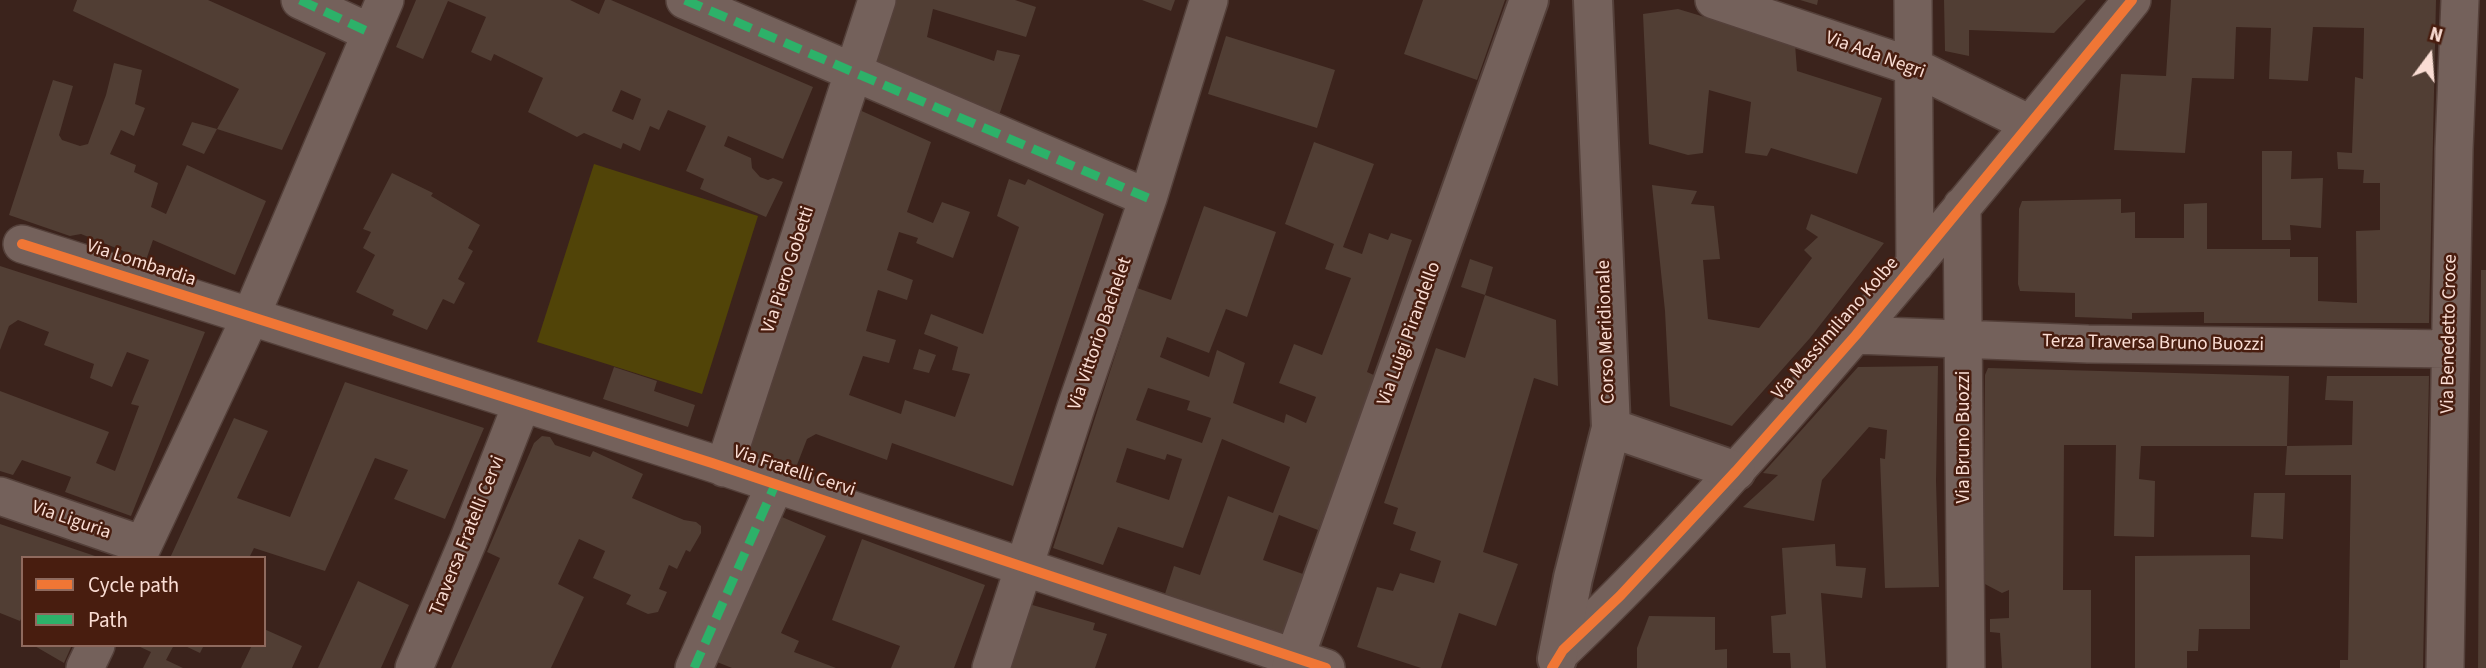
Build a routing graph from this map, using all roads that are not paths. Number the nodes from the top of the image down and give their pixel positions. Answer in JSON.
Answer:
{"nodes":[{"id":1,"x":300,"y":0,"type":"edge"},
{"id":2,"x":685,"y":0,"type":"edge"},
{"id":3,"x":877,"y":0,"type":"edge"},
{"id":4,"x":1209,"y":0,"type":"edge"},
{"id":5,"x":1529,"y":0,"type":"edge"},
{"id":6,"x":1592,"y":0,"type":"edge"},
{"id":7,"x":1714,"y":0,"type":"edge"},
{"id":8,"x":1913,"y":0,"type":"edge"},
{"id":9,"x":2132,"y":0,"type":"edge"},
{"id":10,"x":2460,"y":0,"type":"edge"},
{"id":11,"x":378,"y":16,"type":"edge"},
{"id":12,"x":1914,"y":67,"type":"junction"},
{"id":13,"x":854,"y":73,"type":"junction"},
{"id":14,"x":2030,"y":124,"type":"junction"},
{"id":15,"x":1148,"y":198,"type":"junction"},
{"id":16,"x":1962,"y":206,"type":"junction"},
{"id":17,"x":22,"y":244,"type":"dead end"},
{"id":18,"x":1915,"y":264,"type":"junction"},
{"id":19,"x":250,"y":318,"type":"junction"},
{"id":20,"x":1856,"y":335,"type":"junction"},
{"id":21,"x":1965,"y":339,"type":"junction"},
{"id":22,"x":2450,"y":349,"type":"junction"},
{"id":23,"x":522,"y":403,"type":"junction"},
{"id":24,"x":1611,"y":428,"type":"junction"},
{"id":25,"x":723,"y":467,"type":"junction"},
{"id":26,"x":1736,"y":471,"type":"junction"},
{"id":27,"x":775,"y":485,"type":"junction"},
{"id":28,"x":0,"y":496,"type":"edge"},
{"id":29,"x":140,"y":551,"type":"edge"},
{"id":30,"x":1026,"y":566,"type":"junction"},
{"id":31,"x":95,"y":647,"type":"edge"},
{"id":32,"x":1557,"y":659,"type":"edge"},
{"id":33,"x":1304,"y":665,"type":"edge"},
{"id":34,"x":85,"y":668,"type":"edge"},
{"id":35,"x":414,"y":668,"type":"edge"},
{"id":36,"x":694,"y":668,"type":"edge"},
{"id":37,"x":991,"y":668,"type":"edge"},
{"id":38,"x":1966,"y":668,"type":"edge"},
{"id":39,"x":2445,"y":668,"type":"edge"}],
"edges":[{"from":1,"to":11,"type":"street"},
{"from":2,"to":13,"type":"street"},
{"from":3,"to":13,"type":"street","name":"Via Piero Gobetti"},
{"from":4,"to":15,"type":"street","name":"Via Vittorio Bachelet"},
{"from":5,"to":33,"type":"street","name":"Via Luigi Pirandello"},
{"from":6,"to":24,"type":"street","name":"Corso Meridionale"},
{"from":7,"to":12,"type":"street","name":"Via Ada Negri"},
{"from":8,"to":12,"type":"street"},
{"from":9,"to":14,"type":"street","name":"Via Massimiliano Kolbe"},
{"from":10,"to":22,"type":"street","name":"Via Benedetto Croce"},
{"from":11,"to":19,"type":"street"},
{"from":12,"to":14,"type":"street","name":"Via Ada Negri"},
{"from":12,"to":18,"type":"street"},
{"from":13,"to":15,"type":"street"},
{"from":13,"to":25,"type":"street","name":"Via Piero Gobetti"},
{"from":14,"to":16,"type":"street","name":"Via Massimiliano Kolbe"},
{"from":15,"to":30,"type":"street","name":"Via Vittorio Bachelet"},
{"from":16,"to":18,"type":"street","name":"Via Massimiliano Kolbe"},
{"from":16,"to":21,"type":"street","name":"Via Bruno Buozzi"},
{"from":17,"to":19,"type":"street","name":"Via Lombardia"},
{"from":18,"to":20,"type":"street","name":"Via Massimiliano Kolbe"},
{"from":19,"to":23,"type":"street","name":"Via Fratelli Cervi"},
{"from":19,"to":29,"type":"street"},
{"from":20,"to":21,"type":"street","name":"Terza Traversa Bruno Buozzi"},
{"from":20,"to":26,"type":"street","name":"Via Massimiliano Kolbe"},
{"from":21,"to":22,"type":"street","name":"Terza Traversa Bruno Buozzi"},
{"from":21,"to":38,"type":"street","name":"Via Bruno Buozzi"},
{"from":22,"to":39,"type":"street","name":"Via Benedetto Croce"},
{"from":23,"to":25,"type":"street","name":"Via Fratelli Cervi"},
{"from":23,"to":35,"type":"street","name":"Traversa Fratelli Cervi"},
{"from":24,"to":26,"type":"street"},
{"from":24,"to":32,"type":"street","name":"Corso Meridionale"},
{"from":25,"to":27,"type":"street","name":"Via Fratelli Cervi"},
{"from":26,"to":32,"type":"street","name":"Via Massimiliano Kolbe"},
{"from":27,"to":30,"type":"street","name":"Via Fratelli Cervi"},
{"from":27,"to":36,"type":"street","name":"Via Fratelli Cervi"},
{"from":28,"to":29,"type":"street","name":"Via Liguria"},
{"from":30,"to":33,"type":"street","name":"Via Fratelli Cervi"},
{"from":30,"to":37,"type":"street","name":"Via Vittorio Bachelet"},
{"from":31,"to":34,"type":"street"}]}
